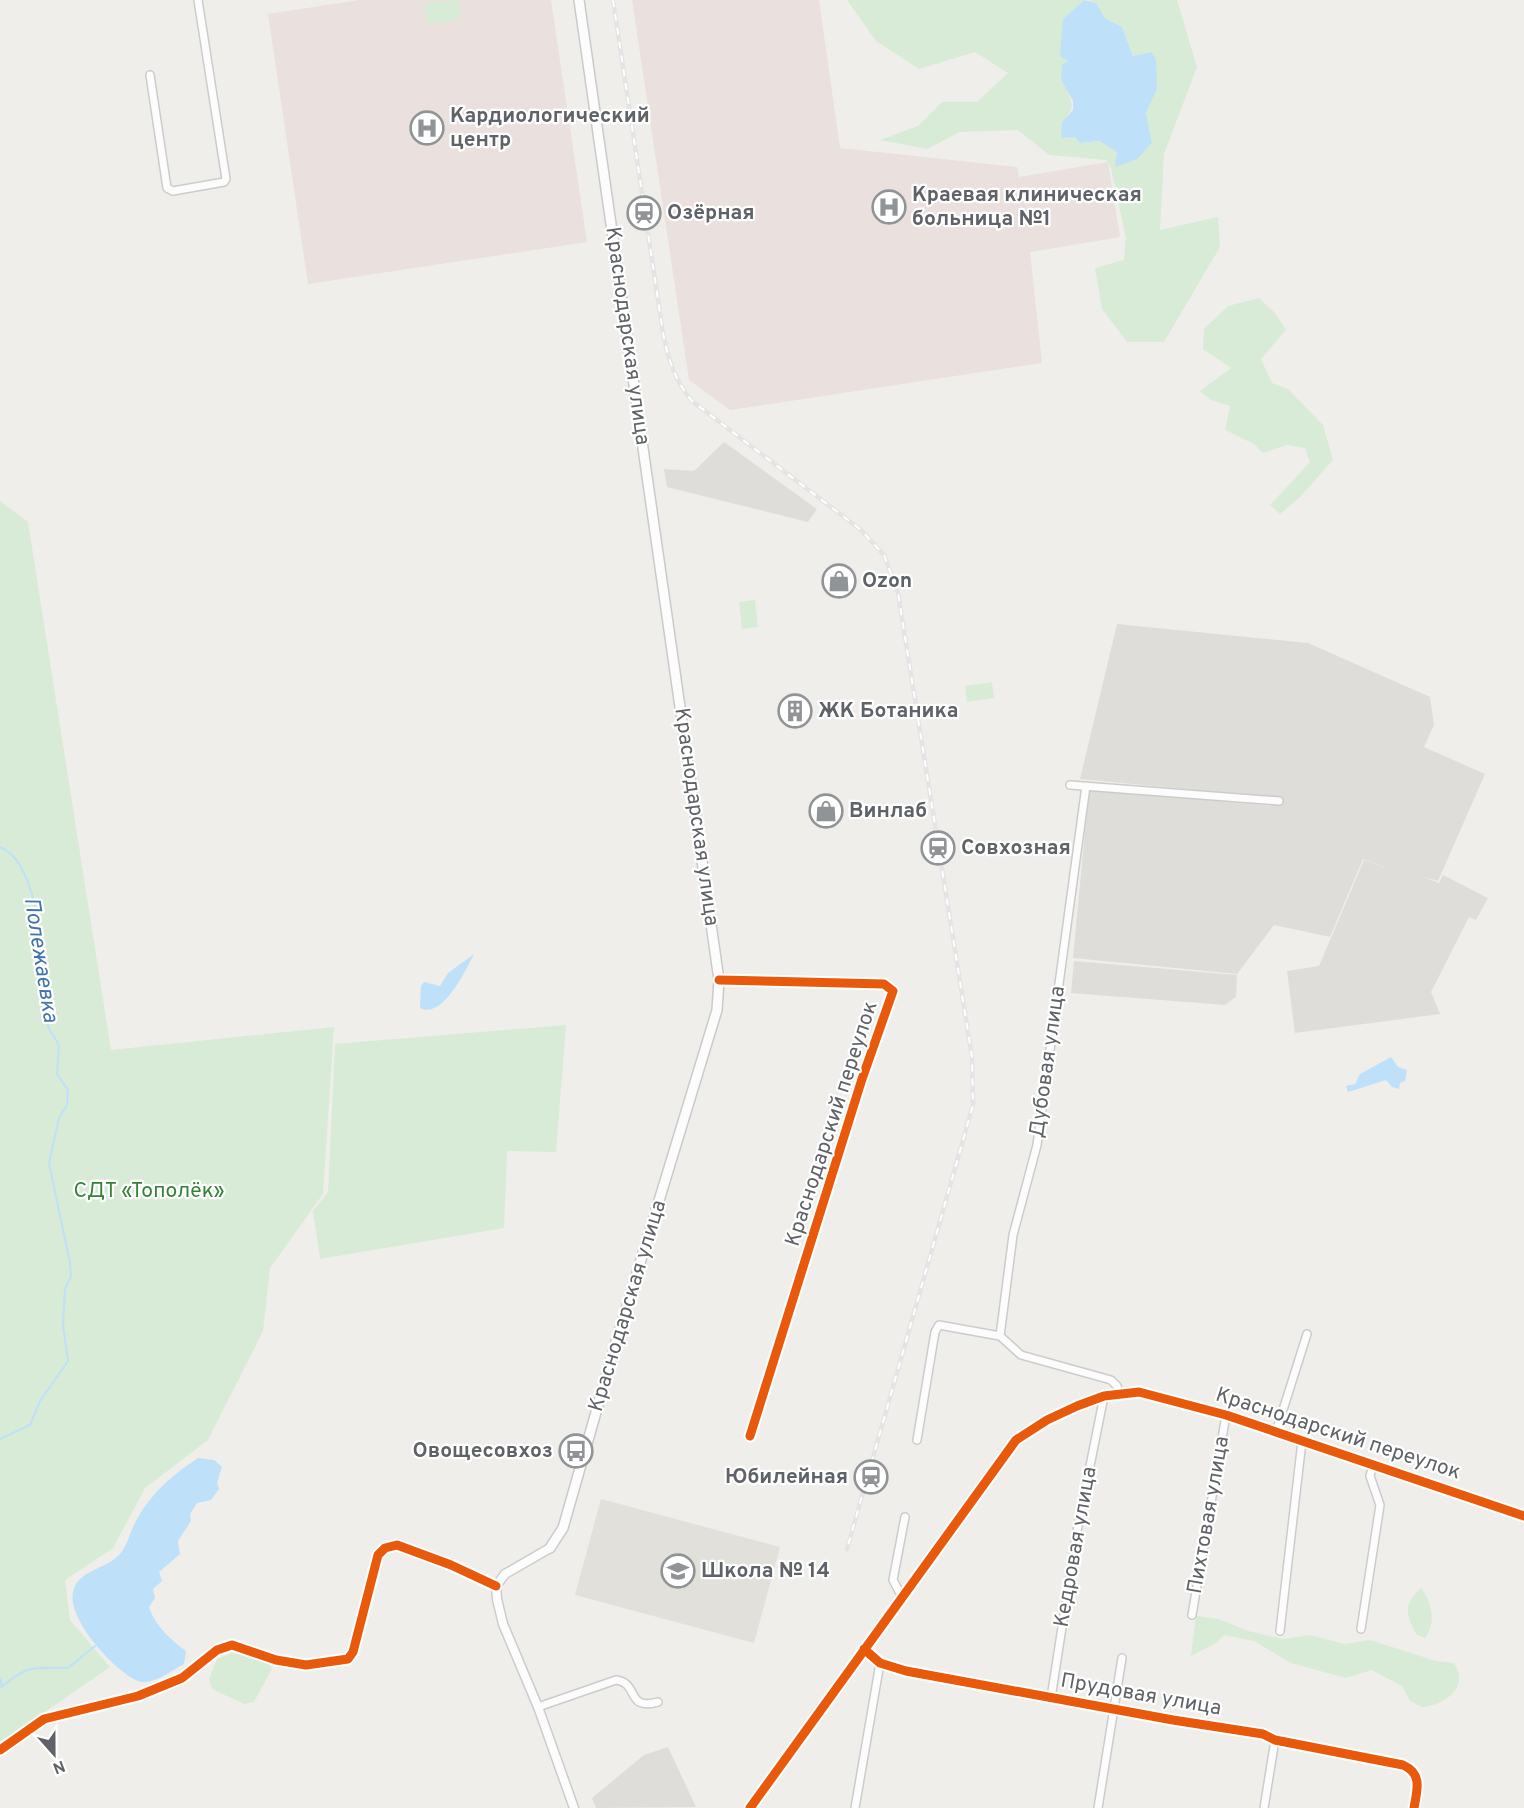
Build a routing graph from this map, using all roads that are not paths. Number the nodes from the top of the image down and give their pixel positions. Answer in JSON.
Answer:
{"nodes":[{"id":1,"x":198,"y":0,"type":"edge"},
{"id":2,"x":579,"y":0,"type":"edge"},
{"id":3,"x":150,"y":75,"type":"dead end"},
{"id":4,"x":1070,"y":784,"type":"dead end"},
{"id":5,"x":1086,"y":786,"type":"junction"},
{"id":6,"x":1279,"y":801,"type":"dead end"},
{"id":7,"x":719,"y":980,"type":"junction"},
{"id":8,"x":1307,"y":1334,"type":"dead end"},
{"id":9,"x":1000,"y":1336,"type":"junction"},
{"id":10,"x":1119,"y":1393,"type":"junction"},
{"id":11,"x":1104,"y":1396,"type":"junction"},
{"id":12,"x":1226,"y":1415,"type":"junction"},
{"id":13,"x":1276,"y":1432,"type":"junction"},
{"id":14,"x":750,"y":1436,"type":"dead end"},
{"id":15,"x":916,"y":1440,"type":"dead end"},
{"id":16,"x":1302,"y":1441,"type":"junction"},
{"id":17,"x":1373,"y":1464,"type":"junction"},
{"id":18,"x":1524,"y":1516,"type":"edge"},
{"id":19,"x":905,"y":1517,"type":"dead end"},
{"id":20,"x":549,"y":1548,"type":"joint"},
{"id":21,"x":496,"y":1586,"type":"junction"},
{"id":22,"x":902,"y":1597,"type":"junction"},
{"id":23,"x":1192,"y":1615,"type":"dead end"},
{"id":24,"x":1361,"y":1629,"type":"dead end"},
{"id":25,"x":1280,"y":1631,"type":"dead end"},
{"id":26,"x":864,"y":1649,"type":"junction"},
{"id":27,"x":1122,"y":1658,"type":"dead end"},
{"id":28,"x":880,"y":1663,"type":"junction"},
{"id":29,"x":1051,"y":1698,"type":"junction"},
{"id":30,"x":658,"y":1702,"type":"dead end"},
{"id":31,"x":538,"y":1707,"type":"junction"},
{"id":32,"x":1112,"y":1709,"type":"junction"},
{"id":33,"x":1275,"y":1740,"type":"junction"},
{"id":34,"x":0,"y":1750,"type":"edge"},
{"id":35,"x":574,"y":1808,"type":"edge"},
{"id":36,"x":750,"y":1808,"type":"edge"},
{"id":37,"x":855,"y":1808,"type":"edge"},
{"id":38,"x":1098,"y":1808,"type":"edge"},
{"id":39,"x":1264,"y":1808,"type":"edge"},
{"id":40,"x":1414,"y":1808,"type":"edge"}],
"edges":[{"from":1,"to":3,"type":"street"},
{"from":2,"to":7,"type":"main road","name":"Краснодарская улица"},
{"from":4,"to":5,"type":"street"},
{"from":5,"to":6,"type":"street"},
{"from":5,"to":9,"type":"street","name":"Дубовая улица"},
{"from":7,"to":14,"type":"street","name":"Краснодарский переулок"},
{"from":7,"to":20,"type":"main road","name":"Краснодарская улица"},
{"from":8,"to":13,"type":"street"},
{"from":9,"to":10,"type":"street"},
{"from":9,"to":15,"type":"street"},
{"from":10,"to":11,"type":"street","name":"Краснодарский переулок"},
{"from":10,"to":12,"type":"street","name":"Краснодарский переулок"},
{"from":11,"to":22,"type":"street","name":"Краснодарский переулок"},
{"from":11,"to":29,"type":"street","name":"Кедровая улица"},
{"from":12,"to":13,"type":"street","name":"Краснодарский переулок"},
{"from":12,"to":23,"type":"street","name":"Пихтовая улица"},
{"from":13,"to":16,"type":"street","name":"Краснодарский переулок"},
{"from":16,"to":17,"type":"street","name":"Краснодарский переулок"},
{"from":16,"to":25,"type":"street"},
{"from":17,"to":18,"type":"street","name":"Краснодарский переулок"},
{"from":17,"to":24,"type":"street"},
{"from":19,"to":22,"type":"street"},
{"from":20,"to":21,"type":"street","name":"Краснодарская улица"},
{"from":21,"to":31,"type":"street"},
{"from":21,"to":34,"type":"street"},
{"from":22,"to":26,"type":"street","name":"Краснодарский переулок"},
{"from":26,"to":28,"type":"street","name":"Прудовая улица"},
{"from":26,"to":36,"type":"street","name":"Краснодарский переулок"},
{"from":27,"to":32,"type":"street"},
{"from":28,"to":29,"type":"street","name":"Прудовая улица"},
{"from":28,"to":37,"type":"street"},
{"from":29,"to":32,"type":"street","name":"Прудовая улица"},
{"from":30,"to":31,"type":"street"},
{"from":31,"to":35,"type":"street"},
{"from":32,"to":33,"type":"street","name":"Прудовая улица"},
{"from":32,"to":38,"type":"street"},
{"from":33,"to":39,"type":"street"},
{"from":33,"to":40,"type":"street","name":"Прудовая улица"}]}
